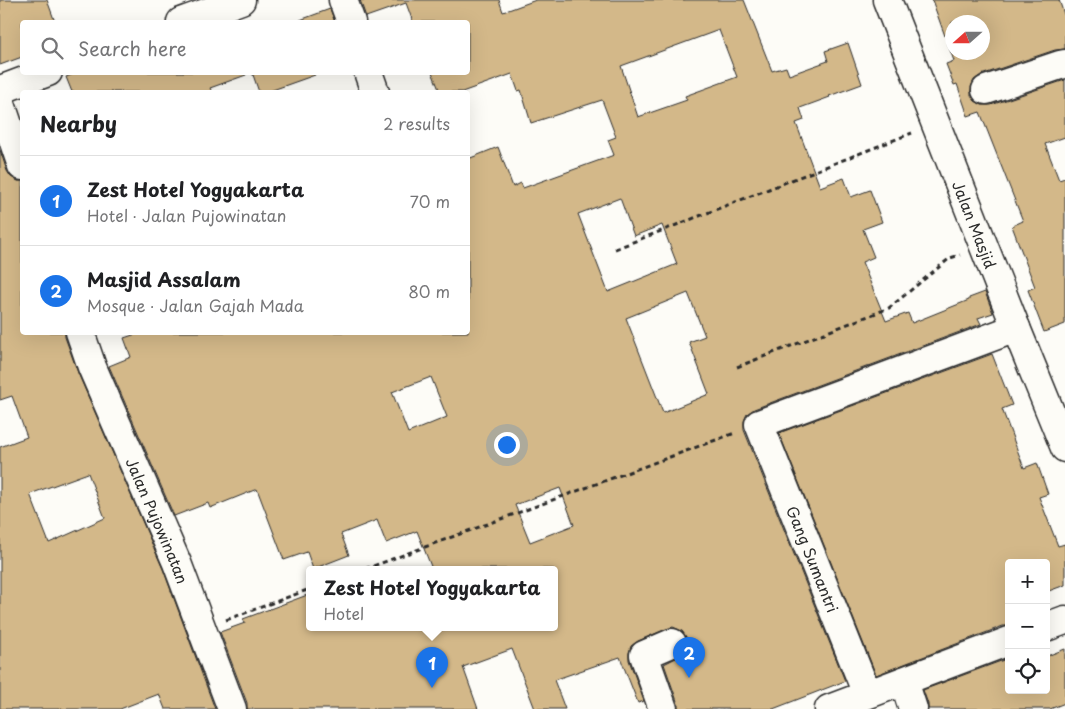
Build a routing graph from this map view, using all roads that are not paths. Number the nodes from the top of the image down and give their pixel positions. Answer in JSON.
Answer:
{"nodes":[{"id":1,"x":241,"y":0,"type":"edge"},
{"id":2,"x":343,"y":0,"type":"edge"},
{"id":3,"x":887,"y":0,"type":"edge"},
{"id":4,"x":186,"y":20,"type":"edge"},
{"id":5,"x":350,"y":20,"type":"edge"},
{"id":6,"x":1065,"y":64,"type":"edge"},
{"id":7,"x":40,"y":75,"type":"edge"},
{"id":8,"x":369,"y":75,"type":"edge"},
{"id":9,"x":0,"y":90,"type":"edge"},
{"id":10,"x":374,"y":90,"type":"edge"},
{"id":11,"x":986,"y":90,"type":"dead end"},
{"id":12,"x":0,"y":101,"type":"edge"},
{"id":13,"x":20,"y":160,"type":"edge"},
{"id":14,"x":1016,"y":328,"type":"junction"},
{"id":15,"x":81,"y":335,"type":"edge"},
{"id":16,"x":1065,"y":448,"type":"edge"},
{"id":17,"x":1065,"y":620,"type":"edge"},
{"id":18,"x":1050,"y":626,"type":"edge"},
{"id":19,"x":672,"y":643,"type":"dead end"},
{"id":20,"x":1005,"y":643,"type":"edge"},
{"id":21,"x":904,"y":681,"type":"junction"},
{"id":22,"x":867,"y":694,"type":"junction"},
{"id":23,"x":232,"y":709,"type":"edge"},
{"id":24,"x":663,"y":709,"type":"edge"},
{"id":25,"x":829,"y":709,"type":"edge"},
{"id":26,"x":913,"y":709,"type":"edge"}],
"edges":[{"from":1,"to":4,"type":"street"},
{"from":2,"to":5,"type":"street"},
{"from":3,"to":14,"type":"street","name":"Jalan Masjid"},
{"from":6,"to":11,"type":"street"},
{"from":7,"to":9,"type":"street"},
{"from":8,"to":10,"type":"street"},
{"from":12,"to":13,"type":"street"},
{"from":14,"to":16,"type":"street","name":"Jalan Masjid"},
{"from":14,"to":22,"type":"street","name":"Gang Sumantri"},
{"from":15,"to":23,"type":"street","name":"Jalan Pujowinatan"},
{"from":17,"to":18,"type":"street"},
{"from":19,"to":24,"type":"street"},
{"from":20,"to":21,"type":"street"},
{"from":21,"to":22,"type":"street"},
{"from":21,"to":26,"type":"street"},
{"from":22,"to":25,"type":"street"}]}
